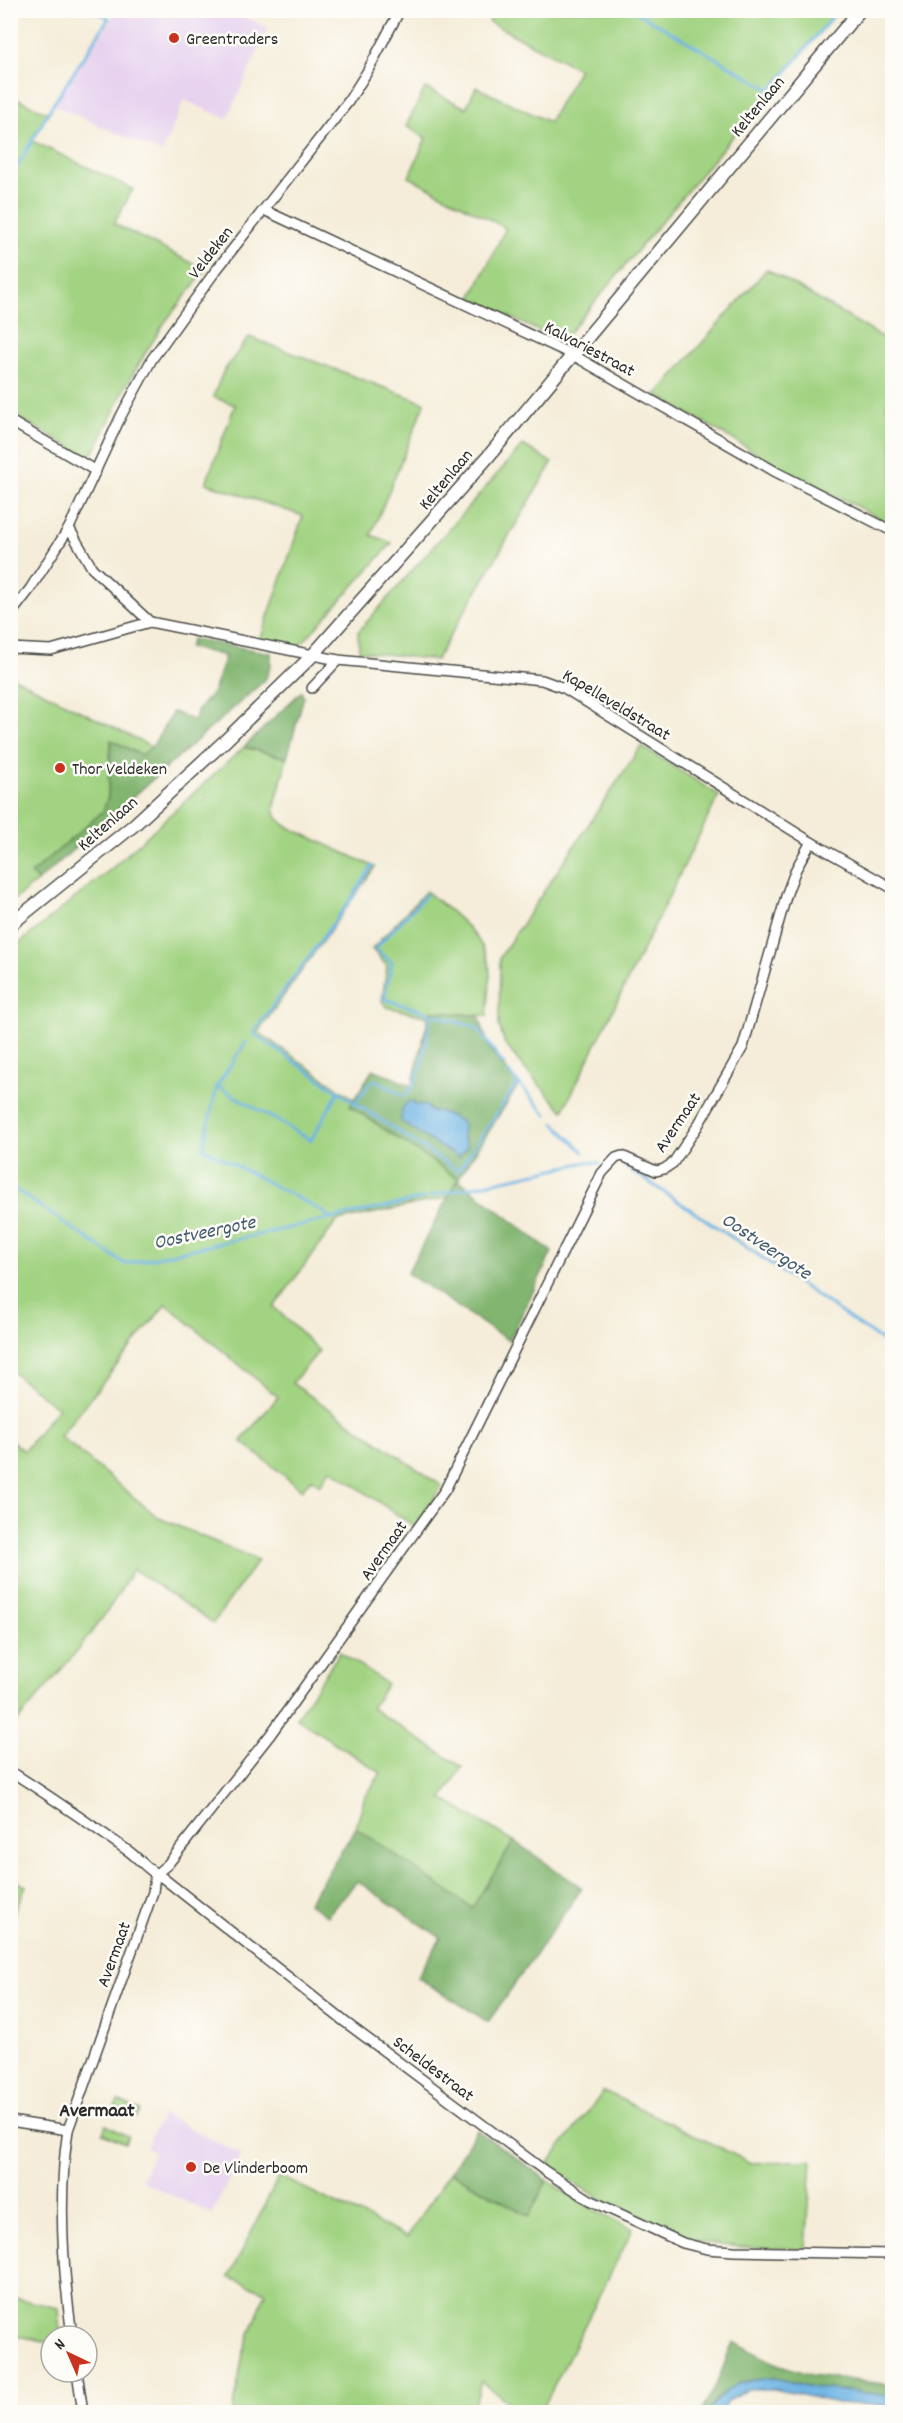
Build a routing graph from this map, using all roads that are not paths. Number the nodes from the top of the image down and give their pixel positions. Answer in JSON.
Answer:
{"nodes":[{"id":1,"x":400,"y":10,"type":"edge"},
{"id":2,"x":860,"y":10,"type":"edge"},
{"id":3,"x":264,"y":210,"type":"junction"},
{"id":4,"x":573,"y":355,"type":"junction"},
{"id":5,"x":10,"y":421,"type":"edge"},
{"id":6,"x":96,"y":471,"type":"junction"},
{"id":7,"x":69,"y":528,"type":"junction"},
{"id":8,"x":892,"y":531,"type":"edge"},
{"id":9,"x":10,"y":615,"type":"edge"},
{"id":10,"x":150,"y":622,"type":"junction"},
{"id":11,"x":10,"y":648,"type":"edge"},
{"id":12,"x":314,"y":655,"type":"junction"},
{"id":13,"x":338,"y":660,"type":"junction"},
{"id":14,"x":312,"y":688,"type":"dead end"},
{"id":15,"x":811,"y":842,"type":"junction"},
{"id":16,"x":892,"y":888,"type":"edge"},
{"id":17,"x":10,"y":925,"type":"edge"},
{"id":18,"x":10,"y":1771,"type":"edge"},
{"id":19,"x":155,"y":1875,"type":"junction"},
{"id":20,"x":10,"y":2121,"type":"edge"},
{"id":21,"x":68,"y":2130,"type":"junction"},
{"id":22,"x":892,"y":2254,"type":"edge"},
{"id":23,"x":70,"y":2324,"type":"edge"},
{"id":24,"x":79,"y":2384,"type":"edge"},
{"id":25,"x":83,"y":2412,"type":"edge"}],
"edges":[{"from":1,"to":3,"type":"street","name":"Veldeken"},
{"from":2,"to":4,"type":"main road","name":"Keltenlaan"},
{"from":3,"to":4,"type":"street","name":"Kalvariestraat"},
{"from":3,"to":6,"type":"street","name":"Veldeken"},
{"from":4,"to":8,"type":"street","name":"Kalvariestraat"},
{"from":4,"to":12,"type":"main road","name":"Keltenlaan"},
{"from":5,"to":6,"type":"street"},
{"from":6,"to":7,"type":"street","name":"Veldeken"},
{"from":7,"to":9,"type":"street","name":"Veldeken"},
{"from":7,"to":10,"type":"street"},
{"from":10,"to":11,"type":"street"},
{"from":10,"to":12,"type":"street","name":"Kapelleveldstraat"},
{"from":12,"to":13,"type":"street","name":"Kapelleveldstraat"},
{"from":12,"to":17,"type":"main road","name":"Keltenlaan"},
{"from":13,"to":14,"type":"street"},
{"from":13,"to":15,"type":"street","name":"Kapelleveldstraat"},
{"from":15,"to":16,"type":"street","name":"Kapelleveldstraat"},
{"from":15,"to":19,"type":"street","name":"Avermaat"},
{"from":18,"to":19,"type":"street","name":"Scheldestraat"},
{"from":19,"to":21,"type":"street","name":"Avermaat"},
{"from":19,"to":22,"type":"street","name":"Scheldestraat"},
{"from":20,"to":21,"type":"street"},
{"from":21,"to":23,"type":"street","name":"Avermaat"},
{"from":24,"to":25,"type":"street"}]}
